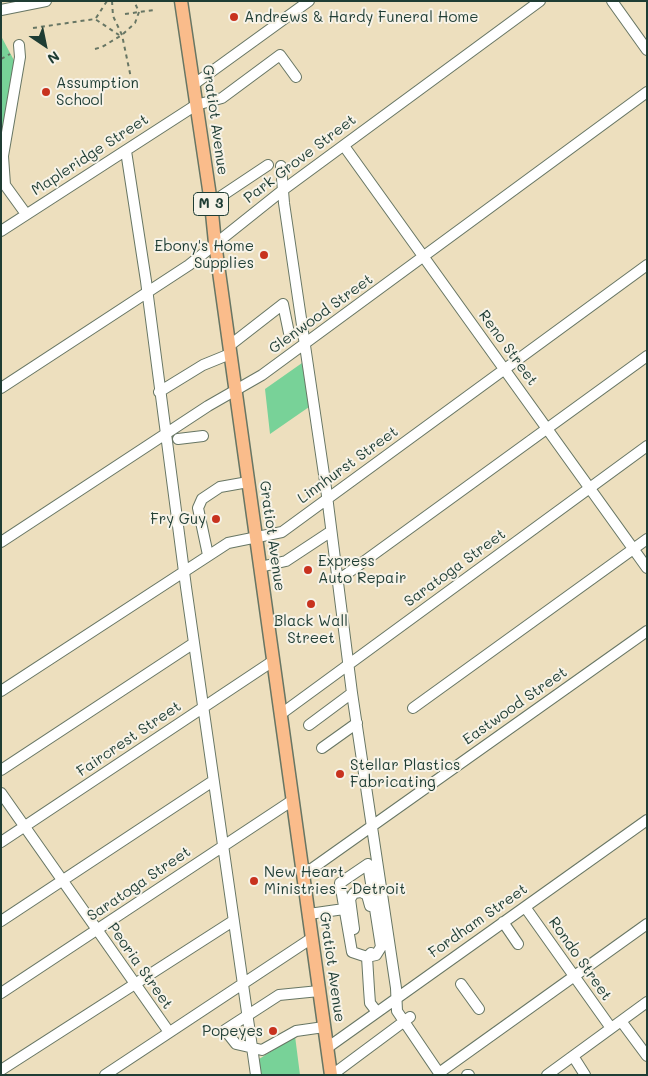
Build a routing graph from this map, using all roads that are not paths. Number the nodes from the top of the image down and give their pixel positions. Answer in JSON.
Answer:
{"nodes":[{"id":1,"x":46,"y":1,"type":"edge"},
{"id":2,"x":181,"y":1,"type":"edge"},
{"id":3,"x":309,"y":1,"type":"edge"},
{"id":4,"x":540,"y":1,"type":"edge"},
{"id":5,"x":612,"y":1,"type":"edge"},
{"id":6,"x":13,"y":4,"type":"edge"},
{"id":7,"x":1,"y":10,"type":"edge"},
{"id":8,"x":19,"y":45,"type":"dead end"},
{"id":9,"x":647,"y":50,"type":"edge"},
{"id":10,"x":296,"y":77,"type":"dead end"},
{"id":11,"x":193,"y":86,"type":"junction"},
{"id":12,"x":647,"y":92,"type":"edge"},
{"id":13,"x":196,"y":104,"type":"junction"},
{"id":14,"x":344,"y":146,"type":"junction"},
{"id":15,"x":126,"y":151,"type":"junction"},
{"id":16,"x":268,"y":165,"type":"dead end"},
{"id":17,"x":281,"y":166,"type":"dead end"},
{"id":18,"x":283,"y":190,"type":"junction"},
{"id":19,"x":211,"y":203,"type":"junction"},
{"id":20,"x":26,"y":214,"type":"junction"},
{"id":21,"x":1,"y":230,"type":"edge"},
{"id":22,"x":215,"y":243,"type":"junction"},
{"id":23,"x":423,"y":257,"type":"junction"},
{"id":24,"x":647,"y":265,"type":"edge"},
{"id":25,"x":146,"y":294,"type":"junction"},
{"id":26,"x":289,"y":333,"type":"dead end"},
{"id":27,"x":305,"y":345,"type":"junction"},
{"id":28,"x":230,"y":350,"type":"junction"},
{"id":29,"x":647,"y":356,"type":"edge"},
{"id":30,"x":504,"y":369,"type":"junction"},
{"id":31,"x":1,"y":388,"type":"edge"},
{"id":32,"x":235,"y":390,"type":"junction"},
{"id":33,"x":159,"y":392,"type":"junction"},
{"id":34,"x":188,"y":421,"type":"junction"},
{"id":35,"x":548,"y":430,"type":"junction"},
{"id":36,"x":166,"y":435,"type":"junction"},
{"id":37,"x":178,"y":439,"type":"dead end"},
{"id":38,"x":647,"y":446,"type":"edge"},
{"id":39,"x":248,"y":482,"type":"junction"},
{"id":40,"x":589,"y":488,"type":"junction"},
{"id":41,"x":327,"y":499,"type":"junction"},
{"id":42,"x":330,"y":532,"type":"junction"},
{"id":43,"x":256,"y":537,"type":"junction"},
{"id":44,"x":647,"y":539,"type":"edge"},
{"id":45,"x":1,"y":542,"type":"edge"},
{"id":46,"x":633,"y":549,"type":"junction"},
{"id":47,"x":208,"y":555,"type":"junction"},
{"id":48,"x":260,"y":567,"type":"junction"},
{"id":49,"x":647,"y":568,"type":"edge"},
{"id":50,"x":184,"y":570,"type":"junction"},
{"id":51,"x":337,"y":582,"type":"junction"},
{"id":52,"x":647,"y":631,"type":"edge"},
{"id":53,"x":194,"y":643,"type":"junction"},
{"id":54,"x":273,"y":661,"type":"junction"},
{"id":55,"x":348,"y":664,"type":"junction"},
{"id":56,"x":1,"y":691,"type":"edge"},
{"id":57,"x":352,"y":694,"type":"junction"},
{"id":58,"x":203,"y":708,"type":"junction"},
{"id":59,"x":413,"y":708,"type":"dead end"},
{"id":60,"x":281,"y":714,"type":"junction"},
{"id":61,"x":357,"y":723,"type":"junction"},
{"id":62,"x":310,"y":724,"type":"dead end"},
{"id":63,"x":322,"y":748,"type":"dead end"},
{"id":64,"x":1,"y":770,"type":"edge"},
{"id":65,"x":213,"y":781,"type":"junction"},
{"id":66,"x":1,"y":793,"type":"edge"},
{"id":67,"x":293,"y":800,"type":"junction"},
{"id":68,"x":647,"y":820,"type":"edge"},
{"id":69,"x":25,"y":826,"type":"junction"},
{"id":70,"x":372,"y":826,"type":"junction"},
{"id":71,"x":1,"y":842,"type":"edge"},
{"id":72,"x":222,"y":846,"type":"junction"},
{"id":73,"x":303,"y":875,"type":"junction"},
{"id":74,"x":62,"y":880,"type":"junction"},
{"id":75,"x":525,"y":906,"type":"junction"},
{"id":76,"x":344,"y":909,"type":"junction"},
{"id":77,"x":309,"y":914,"type":"junction"},
{"id":78,"x":1,"y":921,"type":"edge"},
{"id":79,"x":233,"y":921,"type":"junction"},
{"id":80,"x":503,"y":922,"type":"junction"},
{"id":81,"x":647,"y":924,"type":"edge"},
{"id":82,"x":97,"y":930,"type":"junction"},
{"id":83,"x":312,"y":938,"type":"junction"},
{"id":84,"x":518,"y":944,"type":"dead end"},
{"id":85,"x":367,"y":957,"type":"junction"},
{"id":86,"x":574,"y":976,"type":"junction"},
{"id":87,"x":134,"y":983,"type":"junction"},
{"id":88,"x":242,"y":984,"type":"junction"},
{"id":89,"x":461,"y":984,"type":"dead end"},
{"id":90,"x":319,"y":991,"type":"junction"},
{"id":91,"x":1,"y":993,"type":"edge"},
{"id":92,"x":396,"y":998,"type":"junction"},
{"id":93,"x":647,"y":1002,"type":"edge"},
{"id":94,"x":479,"y":1009,"type":"dead end"},
{"id":95,"x":377,"y":1012,"type":"junction"},
{"id":96,"x":246,"y":1016,"type":"junction"},
{"id":97,"x":407,"y":1019,"type":"junction"},
{"id":98,"x":622,"y":1021,"type":"junction"},
{"id":99,"x":324,"y":1027,"type":"junction"},
{"id":100,"x":611,"y":1028,"type":"junction"},
{"id":101,"x":169,"y":1032,"type":"junction"},
{"id":102,"x":251,"y":1048,"type":"junction"},
{"id":103,"x":327,"y":1048,"type":"junction"},
{"id":104,"x":573,"y":1056,"type":"junction"},
{"id":105,"x":647,"y":1056,"type":"edge"},
{"id":106,"x":1,"y":1070,"type":"edge"},
{"id":107,"x":105,"y":1075,"type":"edge"},
{"id":108,"x":256,"y":1075,"type":"edge"},
{"id":109,"x":332,"y":1075,"type":"edge"},
{"id":110,"x":547,"y":1075,"type":"edge"},
{"id":111,"x":585,"y":1075,"type":"edge"}],
"edges":[{"from":1,"to":6,"type":"street"},
{"from":2,"to":11,"type":"main road","name":"Gratiot Avenue","number":"M 3"},
{"from":3,"to":11,"type":"street"},
{"from":4,"to":14,"type":"street","name":"Park Grove Street"},
{"from":5,"to":9,"type":"street"},
{"from":6,"to":7,"type":"street"},
{"from":8,"to":20,"type":"street"},
{"from":10,"to":13,"type":"street"},
{"from":11,"to":13,"type":"main road","name":"Gratiot Avenue","number":"M 3"},
{"from":12,"to":23,"type":"street","name":"Glenwood Street"},
{"from":13,"to":15,"type":"street","name":"Mapleridge Street"},
{"from":13,"to":19,"type":"main road","name":"Gratiot Avenue","number":"M 3"},
{"from":14,"to":18,"type":"street","name":"Park Grove Street"},
{"from":14,"to":23,"type":"street","name":"Reno Street"},
{"from":15,"to":20,"type":"street","name":"Mapleridge Street"},
{"from":15,"to":25,"type":"street"},
{"from":16,"to":19,"type":"street"},
{"from":17,"to":18,"type":"street"},
{"from":18,"to":22,"type":"street","name":"Park Grove Street"},
{"from":18,"to":27,"type":"street"},
{"from":19,"to":22,"type":"main road","name":"Gratiot Avenue","number":"M 3"},
{"from":20,"to":21,"type":"street","name":"Mapleridge Street"},
{"from":22,"to":25,"type":"street","name":"Park Grove Street"},
{"from":22,"to":28,"type":"main road","name":"Gratiot Avenue","number":"M 3"},
{"from":23,"to":27,"type":"street","name":"Glenwood Street"},
{"from":23,"to":30,"type":"street","name":"Reno Street"},
{"from":24,"to":30,"type":"street","name":"Linnhurst Street"},
{"from":25,"to":31,"type":"street","name":"Park Grove Street"},
{"from":25,"to":33,"type":"street"},
{"from":26,"to":28,"type":"street"},
{"from":27,"to":32,"type":"street","name":"Glenwood Street"},
{"from":27,"to":41,"type":"street"},
{"from":28,"to":32,"type":"main road","name":"Gratiot Avenue","number":"M 3"},
{"from":28,"to":33,"type":"street"},
{"from":29,"to":35,"type":"street"},
{"from":30,"to":35,"type":"street","name":"Reno Street"},
{"from":30,"to":41,"type":"street","name":"Linnhurst Street"},
{"from":32,"to":34,"type":"street","name":"Glenwood Street"},
{"from":32,"to":39,"type":"main road","name":"Gratiot Avenue","number":"M 3"},
{"from":33,"to":36,"type":"street"},
{"from":34,"to":36,"type":"street","name":"Glenwood Street"},
{"from":34,"to":37,"type":"street"},
{"from":35,"to":40,"type":"street","name":"Reno Street"},
{"from":35,"to":51,"type":"street"},
{"from":36,"to":45,"type":"street","name":"Glenwood Street"},
{"from":36,"to":50,"type":"street"},
{"from":38,"to":40,"type":"street","name":"Saratoga Street"},
{"from":39,"to":43,"type":"main road","name":"Gratiot Avenue","number":"M 3"},
{"from":39,"to":47,"type":"street"},
{"from":40,"to":46,"type":"street","name":"Reno Street"},
{"from":40,"to":55,"type":"street","name":"Saratoga Street"},
{"from":41,"to":42,"type":"street"},
{"from":41,"to":43,"type":"street","name":"Linnhurst Street"},
{"from":42,"to":48,"type":"street"},
{"from":42,"to":51,"type":"street"},
{"from":43,"to":47,"type":"street","name":"Linnhurst Street"},
{"from":43,"to":48,"type":"main road","name":"Gratiot Avenue","number":"M 3"},
{"from":44,"to":46,"type":"street"},
{"from":46,"to":49,"type":"street","name":"Reno Street"},
{"from":46,"to":59,"type":"street"},
{"from":47,"to":50,"type":"street","name":"Linnhurst Street"},
{"from":48,"to":54,"type":"main road","name":"Gratiot Avenue","number":"M 3"},
{"from":50,"to":53,"type":"street"},
{"from":50,"to":56,"type":"street","name":"Linnhurst Street"},
{"from":51,"to":55,"type":"street"},
{"from":52,"to":70,"type":"street","name":"Eastwood Street"},
{"from":53,"to":58,"type":"street"},
{"from":53,"to":64,"type":"street"},
{"from":54,"to":58,"type":"street","name":"Faircrest Street"},
{"from":54,"to":60,"type":"main road","name":"Gratiot Avenue","number":"M 3"},
{"from":55,"to":57,"type":"street"},
{"from":55,"to":60,"type":"street","name":"Saratoga Street"},
{"from":57,"to":61,"type":"street"},
{"from":57,"to":62,"type":"street"},
{"from":58,"to":65,"type":"street"},
{"from":58,"to":69,"type":"street","name":"Faircrest Street"},
{"from":60,"to":67,"type":"main road","name":"Gratiot Avenue","number":"M 3"},
{"from":61,"to":63,"type":"street"},
{"from":61,"to":70,"type":"street"},
{"from":65,"to":72,"type":"street"},
{"from":65,"to":74,"type":"street"},
{"from":66,"to":69,"type":"street","name":"Peoria Street"},
{"from":67,"to":72,"type":"street","name":"Saratoga Street"},
{"from":67,"to":73,"type":"main road","name":"Gratiot Avenue","number":"M 3"},
{"from":68,"to":75,"type":"street","name":"Fordham Street"},
{"from":69,"to":71,"type":"street","name":"Faircrest Street"},
{"from":69,"to":74,"type":"street","name":"Peoria Street"},
{"from":70,"to":73,"type":"street","name":"Eastwood Street"},
{"from":70,"to":92,"type":"street"},
{"from":72,"to":79,"type":"street"},
{"from":72,"to":82,"type":"street","name":"Saratoga Street"},
{"from":73,"to":77,"type":"main road","name":"Gratiot Avenue","number":"M 3"},
{"from":74,"to":78,"type":"street"},
{"from":74,"to":82,"type":"street","name":"Peoria Street"},
{"from":75,"to":80,"type":"street","name":"Fordham Street"},
{"from":75,"to":86,"type":"street","name":"Rondo Street"},
{"from":76,"to":77,"type":"street"},
{"from":76,"to":85,"type":"street"},
{"from":76,"to":85,"type":"street"},
{"from":77,"to":83,"type":"main road","name":"Gratiot Avenue","number":"M 3"},
{"from":79,"to":87,"type":"street"},
{"from":79,"to":88,"type":"street"},
{"from":80,"to":84,"type":"street"},
{"from":80,"to":92,"type":"street","name":"Fordham Street"},
{"from":81,"to":86,"type":"street"},
{"from":82,"to":87,"type":"street","name":"Peoria Street"},
{"from":82,"to":91,"type":"street","name":"Saratoga Street"},
{"from":83,"to":88,"type":"street"},
{"from":83,"to":90,"type":"main road","name":"Gratiot Avenue","number":"M 3"},
{"from":85,"to":85,"type":"street"},
{"from":85,"to":95,"type":"street"},
{"from":86,"to":97,"type":"street"},
{"from":86,"to":100,"type":"street","name":"Rondo Street"},
{"from":87,"to":101,"type":"street","name":"Peoria Street"},
{"from":87,"to":106,"type":"street"},
{"from":88,"to":96,"type":"street"},
{"from":88,"to":101,"type":"street"},
{"from":89,"to":94,"type":"street"},
{"from":90,"to":96,"type":"street"},
{"from":90,"to":99,"type":"main road","name":"Gratiot Avenue","number":"M 3"},
{"from":92,"to":95,"type":"street","name":"Fordham Street"},
{"from":92,"to":97,"type":"street"},
{"from":93,"to":98,"type":"street"},
{"from":95,"to":103,"type":"street","name":"Fordham Street"},
{"from":96,"to":102,"type":"street"},
{"from":96,"to":102,"type":"street"},
{"from":97,"to":109,"type":"street"},
{"from":98,"to":100,"type":"street"},
{"from":98,"to":105,"type":"street"},
{"from":99,"to":102,"type":"street"},
{"from":99,"to":103,"type":"main road","name":"Gratiot Avenue","number":"M 3"},
{"from":100,"to":104,"type":"street"},
{"from":101,"to":107,"type":"street"},
{"from":102,"to":108,"type":"street"},
{"from":103,"to":109,"type":"main road","name":"Gratiot Avenue","number":"M 3"},
{"from":104,"to":110,"type":"street"},
{"from":104,"to":111,"type":"street"}]}
